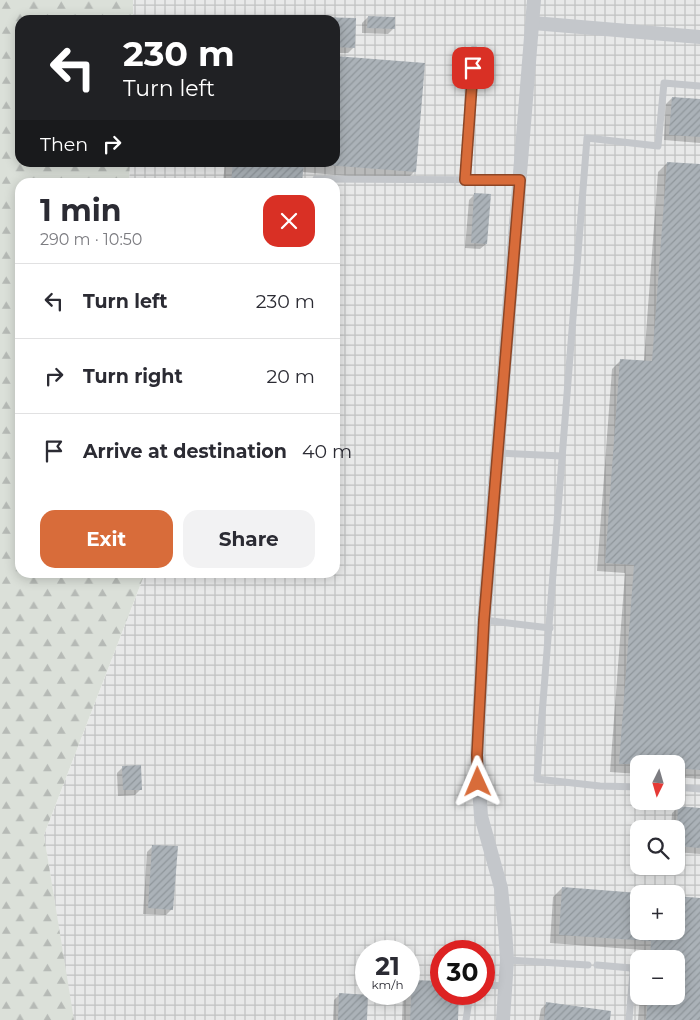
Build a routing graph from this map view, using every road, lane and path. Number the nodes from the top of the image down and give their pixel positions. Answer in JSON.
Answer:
{"nodes":[{"id":1,"x":534,"y":0,"type":"edge"},
{"id":2,"x":533,"y":23,"type":"junction"},
{"id":3,"x":700,"y":37,"type":"edge"},
{"id":4,"x":474,"y":49,"type":"dead end"},
{"id":5,"x":700,"y":86,"type":"edge"},
{"id":6,"x":340,"y":179,"type":"edge"},
{"id":7,"x":465,"y":180,"type":"junction"},
{"id":8,"x":520,"y":180,"type":"junction"},
{"id":9,"x":497,"y":453,"type":"junction"},
{"id":10,"x":562,"y":456,"type":"junction"},
{"id":11,"x":484,"y":620,"type":"junction"},
{"id":12,"x":550,"y":628,"type":"junction"},
{"id":13,"x":630,"y":786,"type":"edge"},
{"id":14,"x":685,"y":788,"type":"edge"},
{"id":15,"x":700,"y":789,"type":"edge"},
{"id":16,"x":507,"y":960,"type":"junction"},
{"id":17,"x":588,"y":965,"type":"dead end"},
{"id":18,"x":597,"y":965,"type":"dead end"},
{"id":19,"x":495,"y":986,"type":"edge"},
{"id":20,"x":506,"y":986,"type":"junction"},
{"id":21,"x":468,"y":1005,"type":"edge"},
{"id":22,"x":466,"y":1020,"type":"edge"},
{"id":23,"x":503,"y":1020,"type":"edge"},
{"id":24,"x":629,"y":1020,"type":"edge"}],
"edges":[{"from":1,"to":2,"type":"street"},
{"from":2,"to":3,"type":"street"},
{"from":2,"to":8,"type":"street"},
{"from":4,"to":7,"type":"lane"},
{"from":5,"to":10,"type":"lane"},
{"from":6,"to":7,"type":"lane"},
{"from":7,"to":8,"type":"lane"},
{"from":8,"to":9,"type":"street"},
{"from":9,"to":10,"type":"lane"},
{"from":9,"to":11,"type":"street"},
{"from":10,"to":12,"type":"lane"},
{"from":11,"to":12,"type":"lane"},
{"from":11,"to":16,"type":"street"},
{"from":12,"to":13,"type":"lane"},
{"from":14,"to":15,"type":"lane"},
{"from":16,"to":17,"type":"lane"},
{"from":16,"to":20,"type":"street"},
{"from":18,"to":24,"type":"lane"},
{"from":19,"to":20,"type":"lane"},
{"from":20,"to":23,"type":"street"},
{"from":21,"to":22,"type":"lane"}]}
